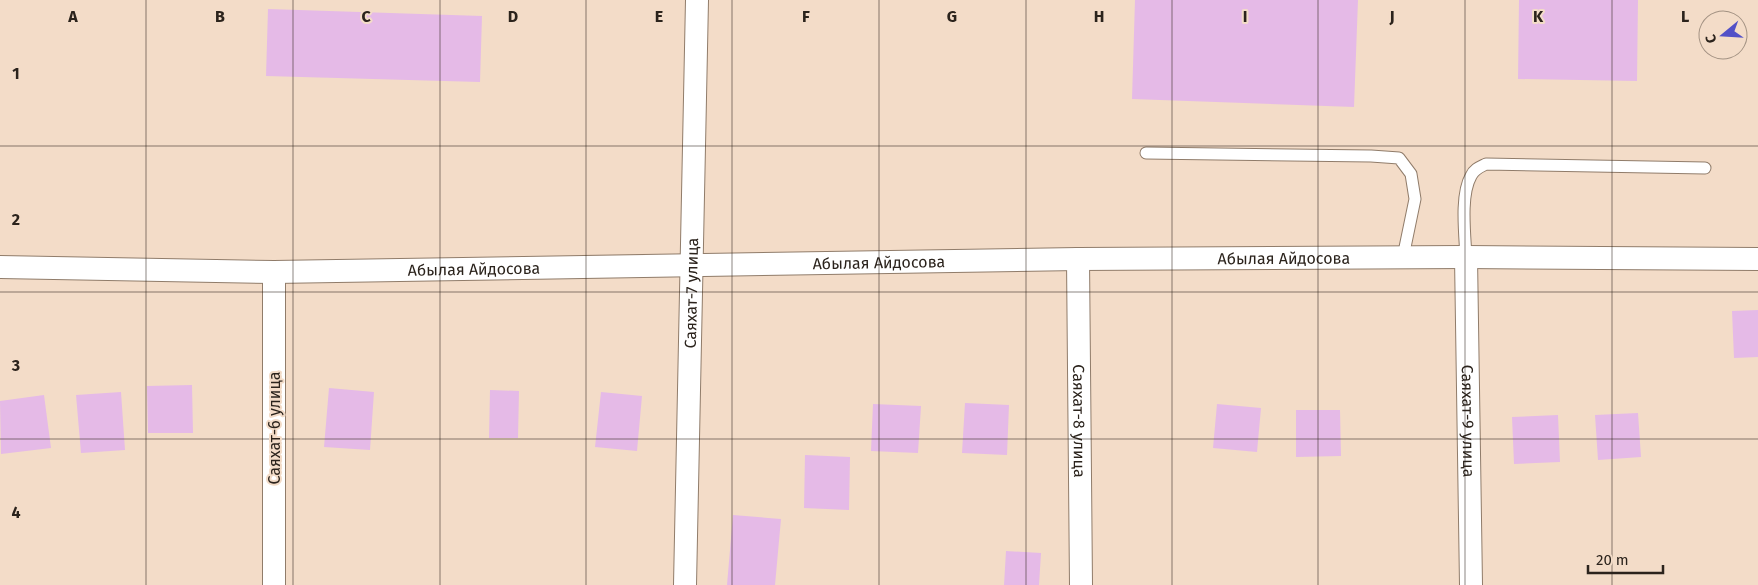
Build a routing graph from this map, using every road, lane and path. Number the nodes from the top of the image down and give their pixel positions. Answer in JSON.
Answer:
{"nodes":[{"id":1,"x":697,"y":0,"type":"edge"},
{"id":2,"x":1146,"y":154,"type":"dead end"},
{"id":3,"x":1705,"y":168,"type":"dead end"},
{"id":4,"x":1403,"y":257,"type":"junction"},
{"id":5,"x":1466,"y":257,"type":"junction"},
{"id":6,"x":1758,"y":258,"type":"edge"},
{"id":7,"x":1078,"y":259,"type":"junction"},
{"id":8,"x":692,"y":265,"type":"junction"},
{"id":9,"x":0,"y":267,"type":"edge"},
{"id":10,"x":274,"y":272,"type":"junction"},
{"id":11,"x":274,"y":585,"type":"edge"},
{"id":12,"x":685,"y":585,"type":"edge"},
{"id":13,"x":1081,"y":585,"type":"edge"},
{"id":14,"x":1471,"y":585,"type":"edge"}],
"edges":[{"from":1,"to":8,"type":"street","name":"Саяхат-7 улица"},
{"from":2,"to":4,"type":"lane"},
{"from":3,"to":5,"type":"lane"},
{"from":4,"to":5,"type":"street","name":"Абылая Айдосова"},
{"from":4,"to":7,"type":"street","name":"Абылая Айдосова"},
{"from":5,"to":6,"type":"street","name":"Абылая Айдосова"},
{"from":5,"to":14,"type":"street","name":"Саяхат-9 улица"},
{"from":7,"to":8,"type":"street","name":"Абылая Айдосова"},
{"from":7,"to":13,"type":"street","name":"Саяхат-8 улица"},
{"from":8,"to":10,"type":"street","name":"Абылая Айдосова"},
{"from":8,"to":12,"type":"street","name":"Саяхат-7 улица"},
{"from":9,"to":10,"type":"street","name":"Абылая Айдосова"},
{"from":10,"to":11,"type":"street","name":"Саяхат-6 улица"}]}
